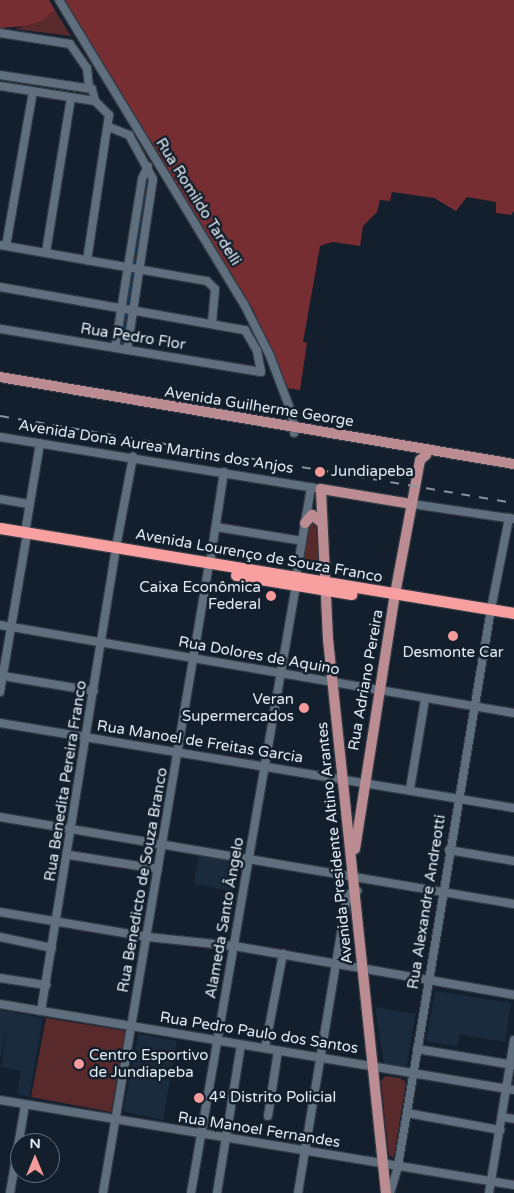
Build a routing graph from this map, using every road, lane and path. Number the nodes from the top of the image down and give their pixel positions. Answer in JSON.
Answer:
{"nodes":[{"id":1,"x":59,"y":0,"type":"edge"},
{"id":2,"x":0,"y":33,"type":"edge"},
{"id":3,"x":0,"y":74,"type":"edge"},
{"id":4,"x":0,"y":86,"type":"edge"},
{"id":5,"x":89,"y":88,"type":"junction"},
{"id":6,"x":33,"y":91,"type":"junction"},
{"id":7,"x":71,"y":98,"type":"junction"},
{"id":8,"x":95,"y":101,"type":"junction"},
{"id":9,"x":109,"y":127,"type":"junction"},
{"id":10,"x":148,"y":166,"type":"junction"},
{"id":11,"x":3,"y":245,"type":"edge"},
{"id":12,"x":46,"y":252,"type":"junction"},
{"id":13,"x":87,"y":260,"type":"junction"},
{"id":14,"x":128,"y":266,"type":"junction"},
{"id":15,"x":140,"y":269,"type":"junction"},
{"id":16,"x":0,"y":287,"type":"edge"},
{"id":17,"x":121,"y":308,"type":"junction"},
{"id":18,"x":134,"y":310,"type":"junction"},
{"id":19,"x":212,"y":323,"type":"junction"},
{"id":20,"x":0,"y":329,"type":"edge"},
{"id":21,"x":115,"y":348,"type":"junction"},
{"id":22,"x":127,"y":350,"type":"junction"},
{"id":23,"x":0,"y":377,"type":"edge"},
{"id":24,"x":0,"y":383,"type":"edge"},
{"id":25,"x":294,"y":430,"type":"junction"},
{"id":26,"x":0,"y":437,"type":"edge"},
{"id":27,"x":40,"y":443,"type":"junction"},
{"id":28,"x":420,"y":456,"type":"junction"},
{"id":29,"x":133,"y":458,"type":"junction"},
{"id":30,"x":514,"y":464,"type":"edge"},
{"id":31,"x":514,"y":470,"type":"edge"},
{"id":32,"x":224,"y":472,"type":"junction"},
{"id":33,"x":316,"y":488,"type":"junction"},
{"id":34,"x":0,"y":499,"type":"edge"},
{"id":35,"x":29,"y":504,"type":"junction"},
{"id":36,"x":412,"y":504,"type":"junction"},
{"id":37,"x":512,"y":518,"type":"edge"},
{"id":38,"x":321,"y":522,"type":"junction"},
{"id":39,"x":305,"y":523,"type":"junction"},
{"id":40,"x":216,"y":527,"type":"junction"},
{"id":41,"x":0,"y":528,"type":"edge"},
{"id":42,"x":0,"y":536,"type":"edge"},
{"id":43,"x":25,"y":536,"type":"junction"},
{"id":44,"x":302,"y":541,"type":"junction"},
{"id":45,"x":116,"y":551,"type":"junction"},
{"id":46,"x":209,"y":567,"type":"junction"},
{"id":47,"x":296,"y":581,"type":"junction"},
{"id":48,"x":325,"y":586,"type":"junction"},
{"id":49,"x":395,"y":598,"type":"junction"},
{"id":50,"x":491,"y":612,"type":"junction"},
{"id":51,"x":514,"y":613,"type":"edge"},
{"id":52,"x":514,"y":619,"type":"edge"},
{"id":53,"x":0,"y":626,"type":"edge"},
{"id":54,"x":11,"y":627,"type":"junction"},
{"id":55,"x":102,"y":643,"type":"junction"},
{"id":56,"x":193,"y":659,"type":"junction"},
{"id":57,"x":281,"y":674,"type":"junction"},
{"id":58,"x":3,"y":676,"type":"junction"},
{"id":59,"x":334,"y":683,"type":"junction"},
{"id":60,"x":379,"y":690,"type":"junction"},
{"id":61,"x":94,"y":691,"type":"junction"},
{"id":62,"x":0,"y":692,"type":"edge"},
{"id":63,"x":425,"y":699,"type":"junction"},
{"id":64,"x":473,"y":706,"type":"junction"},
{"id":65,"x":514,"y":713,"type":"edge"},
{"id":66,"x":0,"y":722,"type":"edge"},
{"id":67,"x":86,"y":738,"type":"junction"},
{"id":68,"x":179,"y":752,"type":"junction"},
{"id":69,"x":265,"y":767,"type":"junction"},
{"id":70,"x":342,"y":779,"type":"junction"},
{"id":71,"x":364,"y":782,"type":"junction"},
{"id":72,"x":410,"y":790,"type":"junction"},
{"id":73,"x":458,"y":798,"type":"junction"},
{"id":74,"x":514,"y":808,"type":"edge"},
{"id":75,"x":0,"y":817,"type":"edge"},
{"id":76,"x":71,"y":829,"type":"junction"},
{"id":77,"x":162,"y":844,"type":"junction"},
{"id":78,"x":449,"y":850,"type":"junction"},
{"id":79,"x":69,"y":855,"type":"junction"},
{"id":80,"x":249,"y":859,"type":"junction"},
{"id":81,"x":514,"y":861,"type":"edge"},
{"id":82,"x":353,"y":862,"type":"junction"},
{"id":83,"x":158,"y":869,"type":"junction"},
{"id":84,"x":354,"y":875,"type":"junction"},
{"id":85,"x":357,"y":891,"type":"junction"},
{"id":86,"x":443,"y":892,"type":"junction"},
{"id":87,"x":514,"y":904,"type":"edge"},
{"id":88,"x":0,"y":912,"type":"edge"},
{"id":89,"x":57,"y":921,"type":"junction"},
{"id":90,"x":148,"y":937,"type":"junction"},
{"id":91,"x":0,"y":938,"type":"edge"},
{"id":92,"x":234,"y":946,"type":"junction"},
{"id":93,"x":52,"y":948,"type":"junction"},
{"id":94,"x":283,"y":954,"type":"junction"},
{"id":95,"x":335,"y":964,"type":"junction"},
{"id":96,"x":364,"y":969,"type":"junction"},
{"id":97,"x":0,"y":978,"type":"edge"},
{"id":98,"x":428,"y":980,"type":"junction"},
{"id":99,"x":46,"y":985,"type":"junction"},
{"id":100,"x":514,"y":995,"type":"edge"},
{"id":101,"x":0,"y":1004,"type":"edge"},
{"id":102,"x":41,"y":1011,"type":"junction"},
{"id":103,"x":132,"y":1026,"type":"junction"},
{"id":104,"x":217,"y":1040,"type":"junction"},
{"id":105,"x":514,"y":1040,"type":"edge"},
{"id":106,"x":242,"y":1044,"type":"junction"},
{"id":107,"x":265,"y":1048,"type":"junction"},
{"id":108,"x":417,"y":1049,"type":"junction"},
{"id":109,"x":278,"y":1051,"type":"junction"},
{"id":110,"x":320,"y":1058,"type":"junction"},
{"id":111,"x":512,"y":1065,"type":"edge"},
{"id":112,"x":373,"y":1066,"type":"junction"},
{"id":113,"x":413,"y":1073,"type":"junction"},
{"id":114,"x":510,"y":1090,"type":"edge"},
{"id":115,"x":0,"y":1100,"type":"edge"},
{"id":116,"x":25,"y":1104,"type":"junction"},
{"id":117,"x":407,"y":1113,"type":"junction"},
{"id":118,"x":268,"y":1116,"type":"dead end"},
{"id":119,"x":502,"y":1117,"type":"junction"},
{"id":120,"x":514,"y":1119,"type":"edge"},
{"id":121,"x":117,"y":1120,"type":"junction"},
{"id":122,"x":500,"y":1130,"type":"junction"},
{"id":123,"x":201,"y":1135,"type":"junction"},
{"id":124,"x":225,"y":1138,"type":"junction"},
{"id":125,"x":305,"y":1152,"type":"junction"},
{"id":126,"x":382,"y":1164,"type":"junction"},
{"id":127,"x":398,"y":1166,"type":"junction"},
{"id":128,"x":491,"y":1181,"type":"junction"},
{"id":129,"x":514,"y":1185,"type":"edge"},
{"id":130,"x":10,"y":1193,"type":"edge"},
{"id":131,"x":103,"y":1193,"type":"edge"},
{"id":132,"x":191,"y":1193,"type":"edge"},
{"id":133,"x":217,"y":1193,"type":"edge"},
{"id":134,"x":298,"y":1193,"type":"edge"},
{"id":135,"x":386,"y":1193,"type":"edge"},
{"id":136,"x":390,"y":1193,"type":"edge"},
{"id":137,"x":490,"y":1193,"type":"edge"}],
"edges":[{"from":1,"to":25,"type":"street","name":"Rua Romildo Tardelli"},
{"from":2,"to":5,"type":"street"},
{"from":3,"to":5,"type":"street"},
{"from":4,"to":6,"type":"street"},
{"from":5,"to":8,"type":"street"},
{"from":6,"to":7,"type":"street"},
{"from":6,"to":11,"type":"street"},
{"from":7,"to":8,"type":"street"},
{"from":7,"to":12,"type":"street"},
{"from":8,"to":9,"type":"street"},
{"from":9,"to":10,"type":"street"},
{"from":9,"to":13,"type":"street"},
{"from":10,"to":14,"type":"street"},
{"from":10,"to":15,"type":"street"},
{"from":11,"to":12,"type":"street"},
{"from":12,"to":13,"type":"street"},
{"from":13,"to":14,"type":"street"},
{"from":14,"to":15,"type":"street"},
{"from":14,"to":17,"type":"street"},
{"from":15,"to":18,"type":"street"},
{"from":15,"to":19,"type":"street"},
{"from":16,"to":17,"type":"street"},
{"from":17,"to":18,"type":"street"},
{"from":17,"to":21,"type":"street"},
{"from":18,"to":19,"type":"street"},
{"from":18,"to":22,"type":"street"},
{"from":19,"to":22,"type":"street","name":"Rua Pedro Flor"},
{"from":20,"to":21,"type":"street","name":"Rua Pedro Flor"},
{"from":21,"to":22,"type":"street","name":"Rua Pedro Flor"},
{"from":23,"to":25,"type":"main road","name":"Avenida Guilherme George"},
{"from":24,"to":25,"type":"main road","name":"Avenida Guilherme George"},
{"from":25,"to":28,"type":"main road","name":"Avenida Guilherme George"},
{"from":25,"to":30,"type":"main road","name":"Avenida Guilherme George"},
{"from":26,"to":27,"type":"street","name":"Avenida Dona Aurea Martins dos Anjos"},
{"from":27,"to":29,"type":"street","name":"Avenida Dona Aurea Martins dos Anjos"},
{"from":27,"to":35,"type":"street"},
{"from":28,"to":31,"type":"main road","name":"Avenida Guilherme George"},
{"from":28,"to":36,"type":"main road","name":"Rua Adriano Pereira"},
{"from":29,"to":32,"type":"street","name":"Avenida Dona Aurea Martins dos Anjos"},
{"from":29,"to":45,"type":"street","name":"Rua Benedita Pereira Franco"},
{"from":32,"to":33,"type":"street","name":"Avenida Dona Aurea Martins dos Anjos"},
{"from":32,"to":40,"type":"street","name":"Rua Benedicto de Souza Branco"},
{"from":33,"to":36,"type":"main road","name":"Avenida Dona Aurea Martins dos Anjos"},
{"from":33,"to":38,"type":"main road","name":"Avenida Presidente Altino Arantes"},
{"from":33,"to":39,"type":"street","name":"Alameda Santo Ângelo"},
{"from":34,"to":35,"type":"street"},
{"from":35,"to":43,"type":"street"},
{"from":36,"to":37,"type":"street","name":"Avenida Dona Aurea Martins dos Anjos"},
{"from":36,"to":49,"type":"main road","name":"Rua Adriano Pereira"},
{"from":37,"to":50,"type":"street","name":"Rua Alexandre Andreotti"},
{"from":38,"to":39,"type":"main road"},
{"from":38,"to":48,"type":"main road","name":"Avenida Presidente Altino Arantes"},
{"from":39,"to":44,"type":"street","name":"Alameda Santo Ângelo"},
{"from":40,"to":44,"type":"street"},
{"from":40,"to":46,"type":"street","name":"Rua Benedicto de Souza Branco"},
{"from":41,"to":43,"type":"highway","name":"Avenida Lourenço de Souza Franco"},
{"from":42,"to":43,"type":"highway","name":"Avenida Lourenço de Souza Franco"},
{"from":43,"to":45,"type":"highway","name":"Avenida Lourenço de Souza Franco"},
{"from":43,"to":54,"type":"street"},
{"from":44,"to":47,"type":"street","name":"Alameda Santo Ângelo"},
{"from":45,"to":46,"type":"highway","name":"Avenida Lourenço de Souza Franco"},
{"from":45,"to":55,"type":"street","name":"Rua Benedita Pereira Franco"},
{"from":46,"to":47,"type":"highway","name":"Avenida Lourenço de Souza Franco"},
{"from":46,"to":56,"type":"street","name":"Rua Benedicto de Souza Branco"},
{"from":47,"to":48,"type":"highway","name":"Avenida Lourenço de Souza Franco"},
{"from":47,"to":57,"type":"street","name":"Alameda Santo Ângelo"},
{"from":48,"to":49,"type":"highway","name":"Avenida Lourenço de Souza Franco"},
{"from":48,"to":59,"type":"main road","name":"Avenida Presidente Altino Arantes"},
{"from":49,"to":50,"type":"highway","name":"Avenida Lourenço de Souza Franco"},
{"from":49,"to":60,"type":"main road","name":"Rua Adriano Pereira"},
{"from":50,"to":51,"type":"highway","name":"Avenida Lourenço de Souza Franco"},
{"from":50,"to":52,"type":"highway","name":"Avenida Lourenço de Souza Franco"},
{"from":50,"to":64,"type":"street","name":"Rua Alexandre Andreotti"},
{"from":53,"to":54,"type":"street","name":"Rua Dolores de Aquino"},
{"from":54,"to":55,"type":"street","name":"Rua Dolores de Aquino"},
{"from":54,"to":58,"type":"street"},
{"from":55,"to":56,"type":"street","name":"Rua Dolores de Aquino"},
{"from":55,"to":61,"type":"street","name":"Rua Benedita Pereira Franco"},
{"from":56,"to":57,"type":"street","name":"Rua Dolores de Aquino"},
{"from":56,"to":68,"type":"street","name":"Rua Benedicto de Souza Branco"},
{"from":57,"to":59,"type":"street","name":"Rua Dolores de Aquino"},
{"from":57,"to":69,"type":"street","name":"Alameda Santo Ângelo"},
{"from":58,"to":61,"type":"street"},
{"from":58,"to":62,"type":"street"},
{"from":59,"to":60,"type":"street","name":"Rua Dolores de Aquino"},
{"from":59,"to":70,"type":"main road","name":"Avenida Presidente Altino Arantes"},
{"from":60,"to":63,"type":"street","name":"Rua Dolores de Aquino"},
{"from":60,"to":71,"type":"main road","name":"Rua Adriano Pereira"},
{"from":61,"to":67,"type":"street","name":"Rua Benedita Pereira Franco"},
{"from":63,"to":64,"type":"street","name":"Rua Dolores de Aquino"},
{"from":63,"to":72,"type":"street"},
{"from":64,"to":65,"type":"street","name":"Rua Dolores de Aquino"},
{"from":64,"to":73,"type":"street","name":"Rua Alexandre Andreotti"},
{"from":66,"to":67,"type":"street","name":"Rua Manoel de Freitas Garcia"},
{"from":67,"to":68,"type":"street","name":"Rua Manoel de Freitas Garcia"},
{"from":67,"to":76,"type":"street","name":"Rua Benedita Pereira Franco"},
{"from":68,"to":69,"type":"street","name":"Rua Manoel de Freitas Garcia"},
{"from":68,"to":77,"type":"street","name":"Rua Benedicto de Souza Branco"},
{"from":69,"to":70,"type":"street","name":"Rua Manoel de Freitas Garcia"},
{"from":69,"to":80,"type":"street","name":"Alameda Santo Ângelo"},
{"from":70,"to":71,"type":"street","name":"Rua Manoel de Freitas Garcia"},
{"from":70,"to":82,"type":"main road","name":"Avenida Presidente Altino Arantes"},
{"from":71,"to":72,"type":"street","name":"Rua Manoel de Freitas Garcia"},
{"from":71,"to":82,"type":"main road","name":"Rua Adriano Pereira"},
{"from":72,"to":73,"type":"street","name":"Rua Manoel de Freitas Garcia"},
{"from":73,"to":74,"type":"street","name":"Rua Manoel de Freitas Garcia"},
{"from":73,"to":78,"type":"street","name":"Rua Alexandre Andreotti"},
{"from":75,"to":76,"type":"street"},
{"from":76,"to":77,"type":"street"},
{"from":76,"to":79,"type":"street","name":"Rua Benedita Pereira Franco"},
{"from":77,"to":80,"type":"street"},
{"from":77,"to":83,"type":"street","name":"Rua Benedicto de Souza Branco"},
{"from":78,"to":81,"type":"street"},
{"from":78,"to":86,"type":"street","name":"Rua Alexandre Andreotti"},
{"from":79,"to":83,"type":"street"},
{"from":79,"to":89,"type":"street","name":"Rua Benedita Pereira Franco"},
{"from":80,"to":84,"type":"street"},
{"from":80,"to":92,"type":"street","name":"Alameda Santo Ângelo"},
{"from":82,"to":84,"type":"main road","name":"Avenida Presidente Altino Arantes"},
{"from":83,"to":90,"type":"street","name":"Rua Benedicto de Souza Branco"},
{"from":84,"to":85,"type":"main road","name":"Avenida Presidente Altino Arantes"},
{"from":84,"to":86,"type":"street"},
{"from":85,"to":95,"type":"street"},
{"from":85,"to":96,"type":"main road","name":"Avenida Presidente Altino Arantes"},
{"from":86,"to":87,"type":"street"},
{"from":86,"to":98,"type":"street","name":"Rua Alexandre Andreotti"},
{"from":88,"to":89,"type":"street"},
{"from":89,"to":90,"type":"street"},
{"from":89,"to":93,"type":"street","name":"Rua Benedita Pereira Franco"},
{"from":90,"to":92,"type":"street"},
{"from":90,"to":103,"type":"street","name":"Rua Benedicto de Souza Branco"},
{"from":91,"to":93,"type":"street"},
{"from":92,"to":94,"type":"street"},
{"from":92,"to":104,"type":"street","name":"Alameda Santo Ângelo"},
{"from":93,"to":99,"type":"street","name":"Rua Benedita Pereira Franco"},
{"from":94,"to":95,"type":"street"},
{"from":94,"to":107,"type":"street"},
{"from":95,"to":96,"type":"street"},
{"from":95,"to":110,"type":"street"},
{"from":96,"to":98,"type":"street"},
{"from":96,"to":112,"type":"main road","name":"Avenida Presidente Altino Arantes"},
{"from":97,"to":99,"type":"street"},
{"from":98,"to":100,"type":"street"},
{"from":98,"to":108,"type":"street","name":"Rua Alexandre Andreotti"},
{"from":99,"to":102,"type":"street","name":"Rua Benedita Pereira Franco"},
{"from":101,"to":102,"type":"street","name":"Rua Pedro Paulo dos Santos"},
{"from":102,"to":103,"type":"street","name":"Rua Pedro Paulo dos Santos"},
{"from":103,"to":104,"type":"street","name":"Rua Pedro Paulo dos Santos"},
{"from":103,"to":121,"type":"street","name":"Rua Benedicto de Souza Branco"},
{"from":104,"to":106,"type":"street","name":"Rua Pedro Paulo dos Santos"},
{"from":104,"to":123,"type":"street","name":"Alameda Santo Ângelo"},
{"from":105,"to":111,"type":"street"},
{"from":106,"to":107,"type":"street","name":"Rua Pedro Paulo dos Santos"},
{"from":106,"to":124,"type":"street"},
{"from":107,"to":109,"type":"street","name":"Rua Pedro Paulo dos Santos"},
{"from":108,"to":111,"type":"street"},
{"from":108,"to":113,"type":"street","name":"Rua Alexandre Andreotti"},
{"from":109,"to":110,"type":"street","name":"Rua Pedro Paulo dos Santos"},
{"from":109,"to":118,"type":"street"},
{"from":110,"to":112,"type":"street","name":"Rua Pedro Paulo dos Santos"},
{"from":110,"to":125,"type":"street"},
{"from":111,"to":114,"type":"street"},
{"from":112,"to":113,"type":"street","name":"Rua Pedro Paulo dos Santos"},
{"from":112,"to":126,"type":"main road","name":"Avenida Presidente Altino Arantes"},
{"from":113,"to":114,"type":"street","name":"Rua Pedro Paulo dos Santos"},
{"from":113,"to":117,"type":"street","name":"Rua Alexandre Andreotti"},
{"from":114,"to":119,"type":"street"},
{"from":115,"to":116,"type":"street","name":"Rua Manoel Fernandes"},
{"from":116,"to":121,"type":"street","name":"Rua Manoel Fernandes"},
{"from":116,"to":130,"type":"street"},
{"from":117,"to":122,"type":"street"},
{"from":117,"to":127,"type":"street","name":"Rua Alexandre Andreotti"},
{"from":119,"to":120,"type":"street"},
{"from":119,"to":122,"type":"street"},
{"from":121,"to":123,"type":"street","name":"Rua Manoel Fernandes"},
{"from":121,"to":131,"type":"street","name":"Rua Benedicto de Souza Branco"},
{"from":122,"to":128,"type":"street"},
{"from":123,"to":124,"type":"street","name":"Rua Manoel Fernandes"},
{"from":123,"to":132,"type":"street","name":"Alameda Santo Ângelo"},
{"from":124,"to":125,"type":"street","name":"Rua Manoel Fernandes"},
{"from":124,"to":133,"type":"street"},
{"from":125,"to":126,"type":"street","name":"Rua Manoel Fernandes"},
{"from":125,"to":134,"type":"street"},
{"from":126,"to":127,"type":"street","name":"Rua Manoel Fernandes"},
{"from":126,"to":135,"type":"main road","name":"Avenida Presidente Altino Arantes"},
{"from":127,"to":128,"type":"street","name":"Rua Manoel Fernandes"},
{"from":127,"to":136,"type":"street","name":"Rua Alexandre Andreotti"},
{"from":128,"to":129,"type":"street","name":"Rua Manoel Fernandes"},
{"from":128,"to":137,"type":"street"}]}
